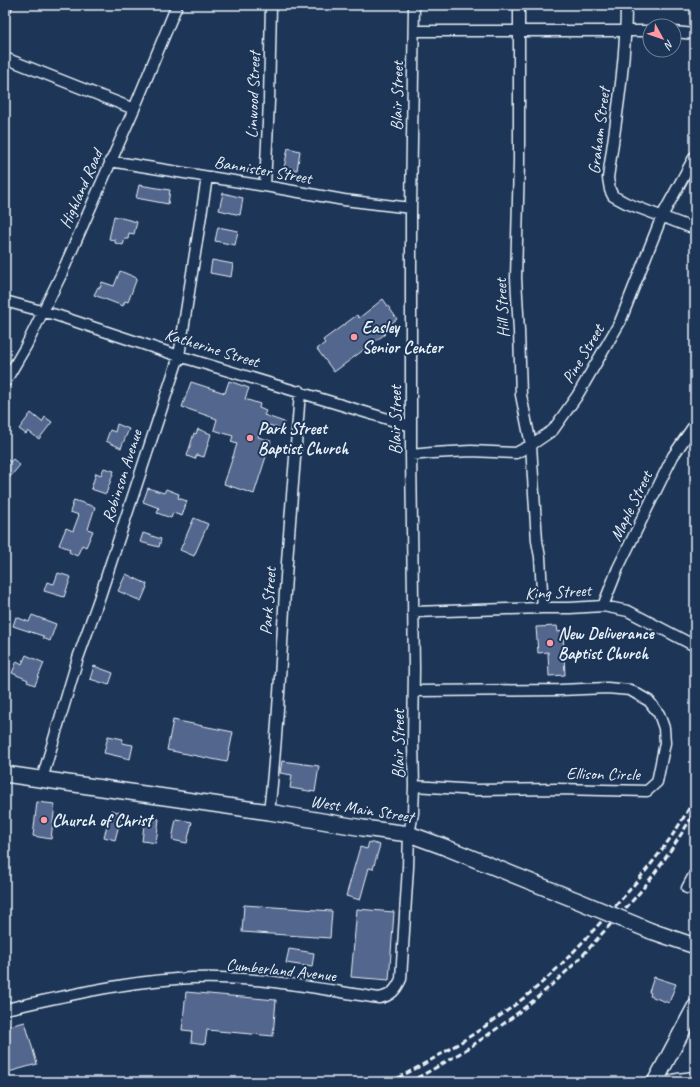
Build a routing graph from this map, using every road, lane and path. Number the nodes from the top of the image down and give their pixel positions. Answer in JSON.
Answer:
{"nodes":[{"id":1,"x":7,"y":5,"type":"edge"},
{"id":2,"x":177,"y":5,"type":"edge"},
{"id":3,"x":271,"y":5,"type":"edge"},
{"id":4,"x":414,"y":5,"type":"edge"},
{"id":5,"x":519,"y":5,"type":"edge"},
{"id":6,"x":626,"y":5,"type":"edge"},
{"id":7,"x":5,"y":10,"type":"edge"},
{"id":8,"x":414,"y":30,"type":"junction"},
{"id":9,"x":519,"y":31,"type":"junction"},
{"id":10,"x":626,"y":31,"type":"junction"},
{"id":11,"x":642,"y":31,"type":"edge"},
{"id":12,"x":682,"y":33,"type":"edge"},
{"id":13,"x":695,"y":34,"type":"edge"},
{"id":14,"x":5,"y":58,"type":"edge"},
{"id":15,"x":134,"y":109,"type":"junction"},
{"id":16,"x":695,"y":156,"type":"edge"},
{"id":17,"x":110,"y":161,"type":"junction"},
{"id":18,"x":207,"y":177,"type":"junction"},
{"id":19,"x":265,"y":186,"type":"junction"},
{"id":20,"x":410,"y":208,"type":"junction"},
{"id":21,"x":662,"y":216,"type":"junction"},
{"id":22,"x":695,"y":230,"type":"edge"},
{"id":23,"x":5,"y":301,"type":"edge"},
{"id":24,"x":44,"y":312,"type":"junction"},
{"id":25,"x":179,"y":356,"type":"junction"},
{"id":26,"x":5,"y":382,"type":"edge"},
{"id":27,"x":300,"y":391,"type":"junction"},
{"id":28,"x":695,"y":424,"type":"edge"},
{"id":29,"x":411,"y":426,"type":"junction"},
{"id":30,"x":531,"y":445,"type":"junction"},
{"id":31,"x":411,"y":455,"type":"junction"},
{"id":32,"x":603,"y":606,"type":"junction"},
{"id":33,"x":543,"y":608,"type":"junction"},
{"id":34,"x":413,"y":612,"type":"junction"},
{"id":35,"x":695,"y":646,"type":"edge"},
{"id":36,"x":414,"y":691,"type":"junction"},
{"id":37,"x":5,"y":774,"type":"edge"},
{"id":38,"x":42,"y":779,"type":"junction"},
{"id":39,"x":414,"y":786,"type":"junction"},
{"id":40,"x":268,"y":812,"type":"junction"},
{"id":41,"x":409,"y":834,"type":"junction"},
{"id":42,"x":695,"y":873,"type":"edge"},
{"id":43,"x":687,"y":888,"type":"dead end"},
{"id":44,"x":695,"y":946,"type":"edge"},
{"id":45,"x":695,"y":1007,"type":"edge"},
{"id":46,"x":5,"y":1009,"type":"edge"},
{"id":47,"x":695,"y":1077,"type":"edge"},
{"id":48,"x":655,"y":1082,"type":"edge"},
{"id":49,"x":666,"y":1082,"type":"edge"}],
"edges":[{"from":1,"to":7,"type":"street"},
{"from":2,"to":15,"type":"street","name":"Highland Road"},
{"from":3,"to":19,"type":"street","name":"Linwood Street"},
{"from":4,"to":8,"type":"street","name":"Blair Street"},
{"from":5,"to":9,"type":"street","name":"Hill Street"},
{"from":6,"to":10,"type":"street","name":"Graham Street"},
{"from":8,"to":9,"type":"street"},
{"from":8,"to":20,"type":"street","name":"Blair Street"},
{"from":9,"to":10,"type":"street"},
{"from":9,"to":30,"type":"street","name":"Hill Street"},
{"from":10,"to":11,"type":"street"},
{"from":10,"to":21,"type":"street","name":"Graham Street"},
{"from":12,"to":13,"type":"street"},
{"from":14,"to":15,"type":"street"},
{"from":15,"to":17,"type":"street","name":"Highland Road"},
{"from":16,"to":21,"type":"street","name":"Pine Street"},
{"from":17,"to":18,"type":"street","name":"Bannister Street"},
{"from":17,"to":24,"type":"street","name":"Highland Road"},
{"from":18,"to":19,"type":"street","name":"Bannister Street"},
{"from":18,"to":25,"type":"street","name":"Robinson Avenue"},
{"from":19,"to":20,"type":"street","name":"Bannister Street"},
{"from":20,"to":29,"type":"street","name":"Blair Street"},
{"from":21,"to":22,"type":"street","name":"Graham Street"},
{"from":21,"to":30,"type":"street","name":"Pine Street"},
{"from":23,"to":24,"type":"street","name":"Katherine Street"},
{"from":24,"to":25,"type":"street","name":"Katherine Street"},
{"from":24,"to":26,"type":"street","name":"Highland Road"},
{"from":25,"to":27,"type":"street","name":"Katherine Street"},
{"from":25,"to":38,"type":"street","name":"Robinson Avenue"},
{"from":27,"to":29,"type":"street","name":"Katherine Street"},
{"from":27,"to":40,"type":"street","name":"Park Street"},
{"from":28,"to":32,"type":"street","name":"Maple Street"},
{"from":29,"to":31,"type":"street","name":"Blair Street"},
{"from":30,"to":31,"type":"street","name":"Pine Street"},
{"from":30,"to":33,"type":"street","name":"Hill Street"},
{"from":31,"to":34,"type":"street","name":"Blair Street"},
{"from":32,"to":33,"type":"street","name":"King Street"},
{"from":32,"to":35,"type":"street","name":"King Street"},
{"from":33,"to":34,"type":"street","name":"King Street"},
{"from":34,"to":36,"type":"street","name":"Blair Street"},
{"from":36,"to":39,"type":"street","name":"Blair Street"},
{"from":36,"to":39,"type":"street","name":"Ellison Circle"},
{"from":37,"to":38,"type":"main road","name":"West Main Street"},
{"from":38,"to":40,"type":"main road","name":"West Main Street"},
{"from":39,"to":41,"type":"street","name":"Blair Street"},
{"from":40,"to":41,"type":"main road","name":"West Main Street"},
{"from":41,"to":44,"type":"main road","name":"West Main Street","bridge":true},
{"from":41,"to":46,"type":"street","name":"Cumberland Avenue"},
{"from":42,"to":43,"type":"street"},
{"from":45,"to":48,"type":"main road"},
{"from":47,"to":49,"type":"street"}]}
